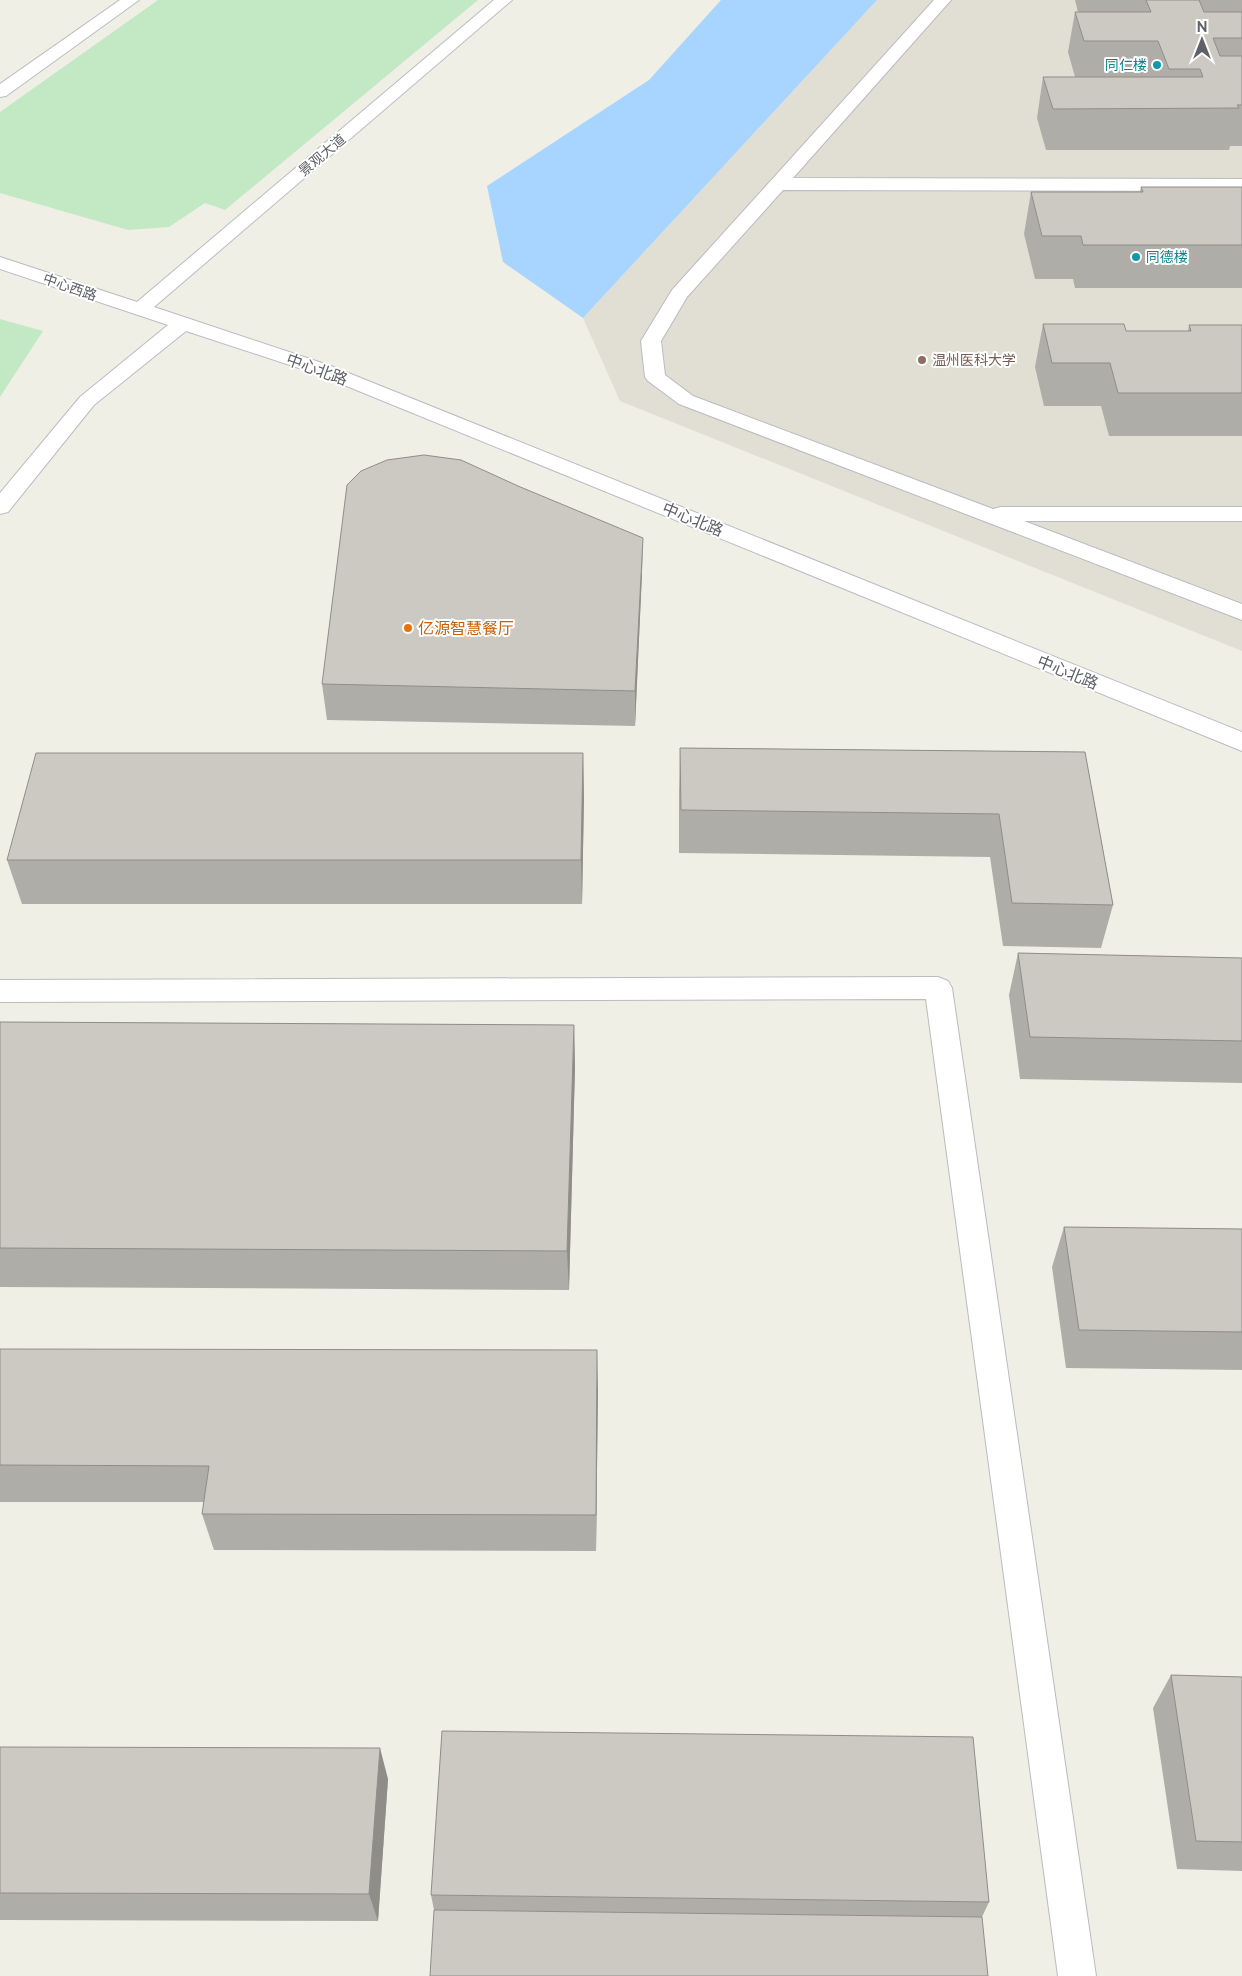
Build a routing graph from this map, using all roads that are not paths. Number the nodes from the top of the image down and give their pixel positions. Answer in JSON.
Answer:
{"nodes":[{"id":1,"x":132,"y":0,"type":"edge"},
{"id":2,"x":504,"y":0,"type":"edge"},
{"id":3,"x":943,"y":0,"type":"edge"},
{"id":4,"x":0,"y":92,"type":"edge"},
{"id":5,"x":777,"y":184,"type":"junction"},
{"id":6,"x":1242,"y":185,"type":"edge"},
{"id":7,"x":0,"y":263,"type":"edge"},
{"id":8,"x":140,"y":310,"type":"junction"},
{"id":9,"x":182,"y":324,"type":"junction"},
{"id":10,"x":0,"y":507,"type":"edge"},
{"id":11,"x":985,"y":514,"type":"junction"},
{"id":12,"x":1242,"y":514,"type":"edge"},
{"id":13,"x":1242,"y":612,"type":"edge"},
{"id":14,"x":1242,"y":742,"type":"edge"},
{"id":15,"x":0,"y":991,"type":"edge"},
{"id":16,"x":1076,"y":1976,"type":"edge"}],
"edges":[{"from":1,"to":4,"type":"street"},
{"from":2,"to":8,"type":"street","name":"景观大道"},
{"from":3,"to":5,"type":"street"},
{"from":5,"to":6,"type":"street"},
{"from":5,"to":11,"type":"street"},
{"from":7,"to":8,"type":"street","name":"中心西路"},
{"from":8,"to":9,"type":"street","name":"中心北路"},
{"from":9,"to":10,"type":"street"},
{"from":9,"to":14,"type":"street","name":"中心北路"},
{"from":11,"to":12,"type":"street"},
{"from":11,"to":13,"type":"street"},
{"from":15,"to":16,"type":"street"}]}
